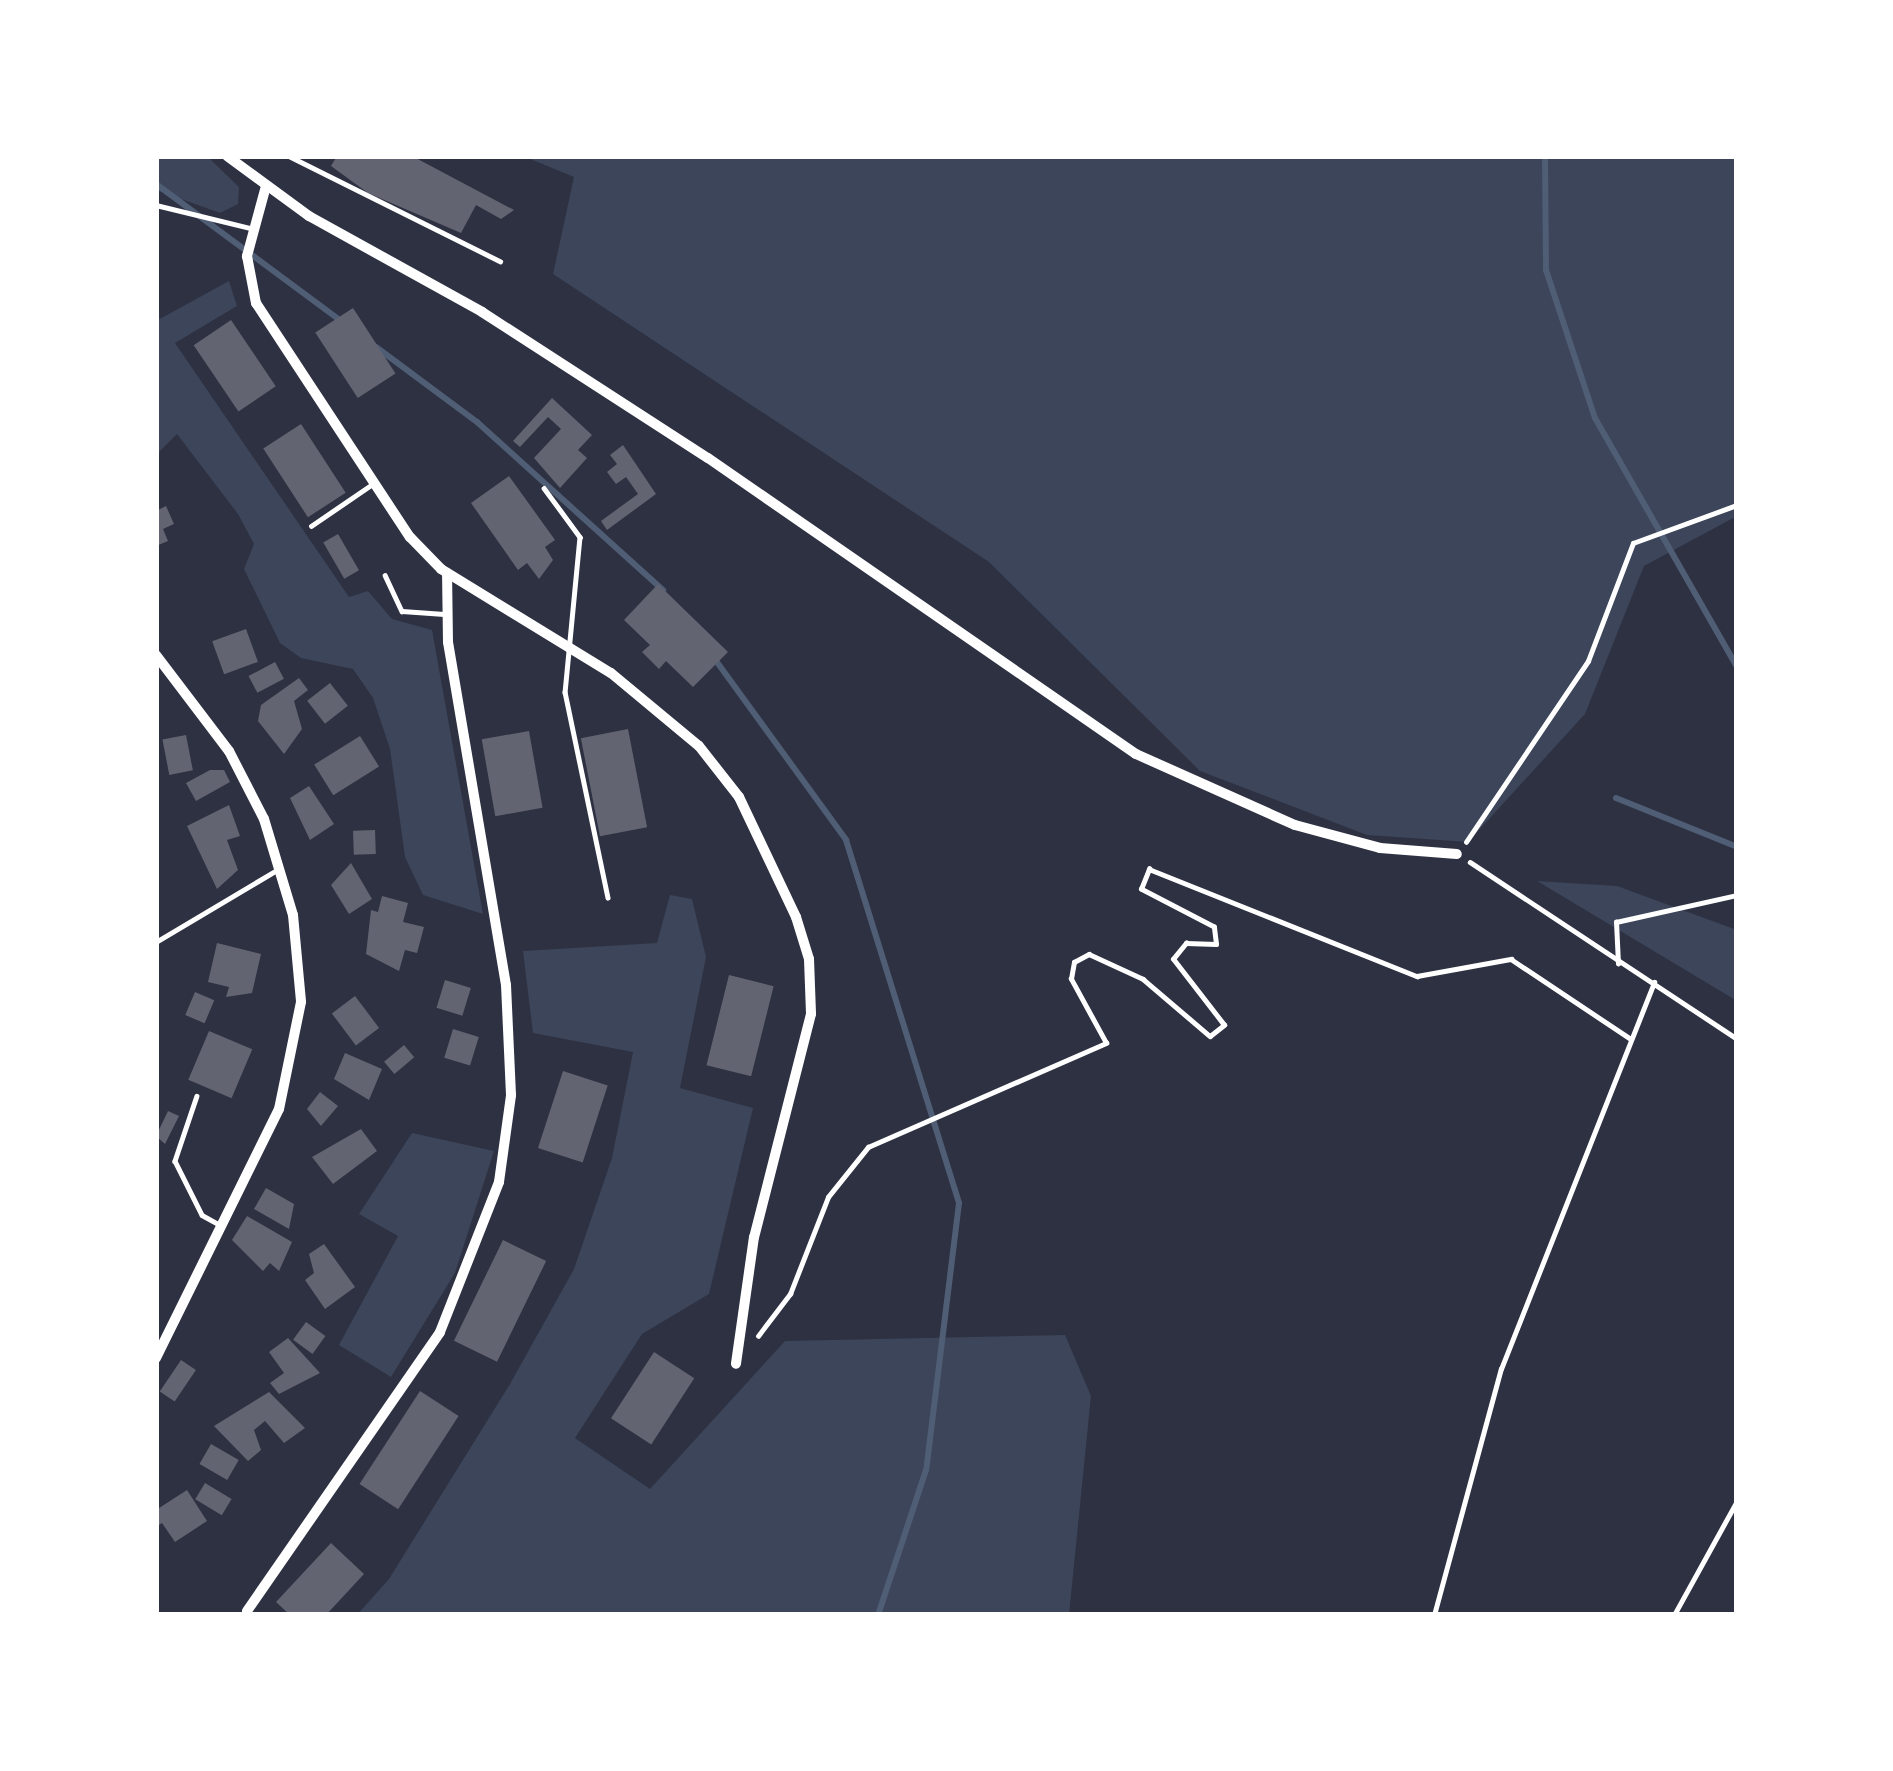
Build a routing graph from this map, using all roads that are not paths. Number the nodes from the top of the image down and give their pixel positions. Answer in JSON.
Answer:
{"nodes":[{"id":1,"x":227,"y":156,"type":"edge"},
{"id":2,"x":289,"y":156,"type":"edge"},
{"id":3,"x":266,"y":187,"type":"junction"},
{"id":4,"x":156,"y":205,"type":"edge"},
{"id":5,"x":251,"y":228,"type":"junction"},
{"id":6,"x":500,"y":261,"type":"dead end"},
{"id":7,"x":374,"y":483,"type":"junction"},
{"id":8,"x":544,"y":488,"type":"dead end"},
{"id":9,"x":311,"y":526,"type":"dead end"},
{"id":10,"x":447,"y":573,"type":"junction"},
{"id":11,"x":385,"y":575,"type":"dead end"},
{"id":12,"x":445,"y":614,"type":"junction"},
{"id":13,"x":569,"y":647,"type":"junction"},
{"id":14,"x":156,"y":655,"type":"edge"},
{"id":15,"x":1457,"y":854,"type":"road end"},
{"id":16,"x":281,"y":867,"type":"junction"},
{"id":17,"x":608,"y":898,"type":"dead end"},
{"id":18,"x":156,"y":942,"type":"edge"},
{"id":19,"x":197,"y":1096,"type":"dead end"},
{"id":20,"x":224,"y":1227,"type":"junction"},
{"id":21,"x":156,"y":1358,"type":"edge"},
{"id":22,"x":736,"y":1364,"type":"road end"},
{"id":23,"x":247,"y":1611,"type":"dead end"}],
"edges":[{"from":1,"to":3,"type":"street"},
{"from":2,"to":6,"type":"lane"},
{"from":3,"to":5,"type":"street"},
{"from":3,"to":15,"type":"street"},
{"from":4,"to":5,"type":"lane"},
{"from":5,"to":7,"type":"street"},
{"from":7,"to":9,"type":"lane"},
{"from":7,"to":10,"type":"street"},
{"from":8,"to":13,"type":"lane"},
{"from":10,"to":12,"type":"street"},
{"from":10,"to":13,"type":"street"},
{"from":11,"to":12,"type":"lane"},
{"from":12,"to":23,"type":"street"},
{"from":13,"to":17,"type":"lane"},
{"from":13,"to":22,"type":"street"},
{"from":14,"to":16,"type":"street"},
{"from":16,"to":18,"type":"lane"},
{"from":16,"to":20,"type":"street"},
{"from":19,"to":20,"type":"lane"},
{"from":20,"to":21,"type":"street"}]}
